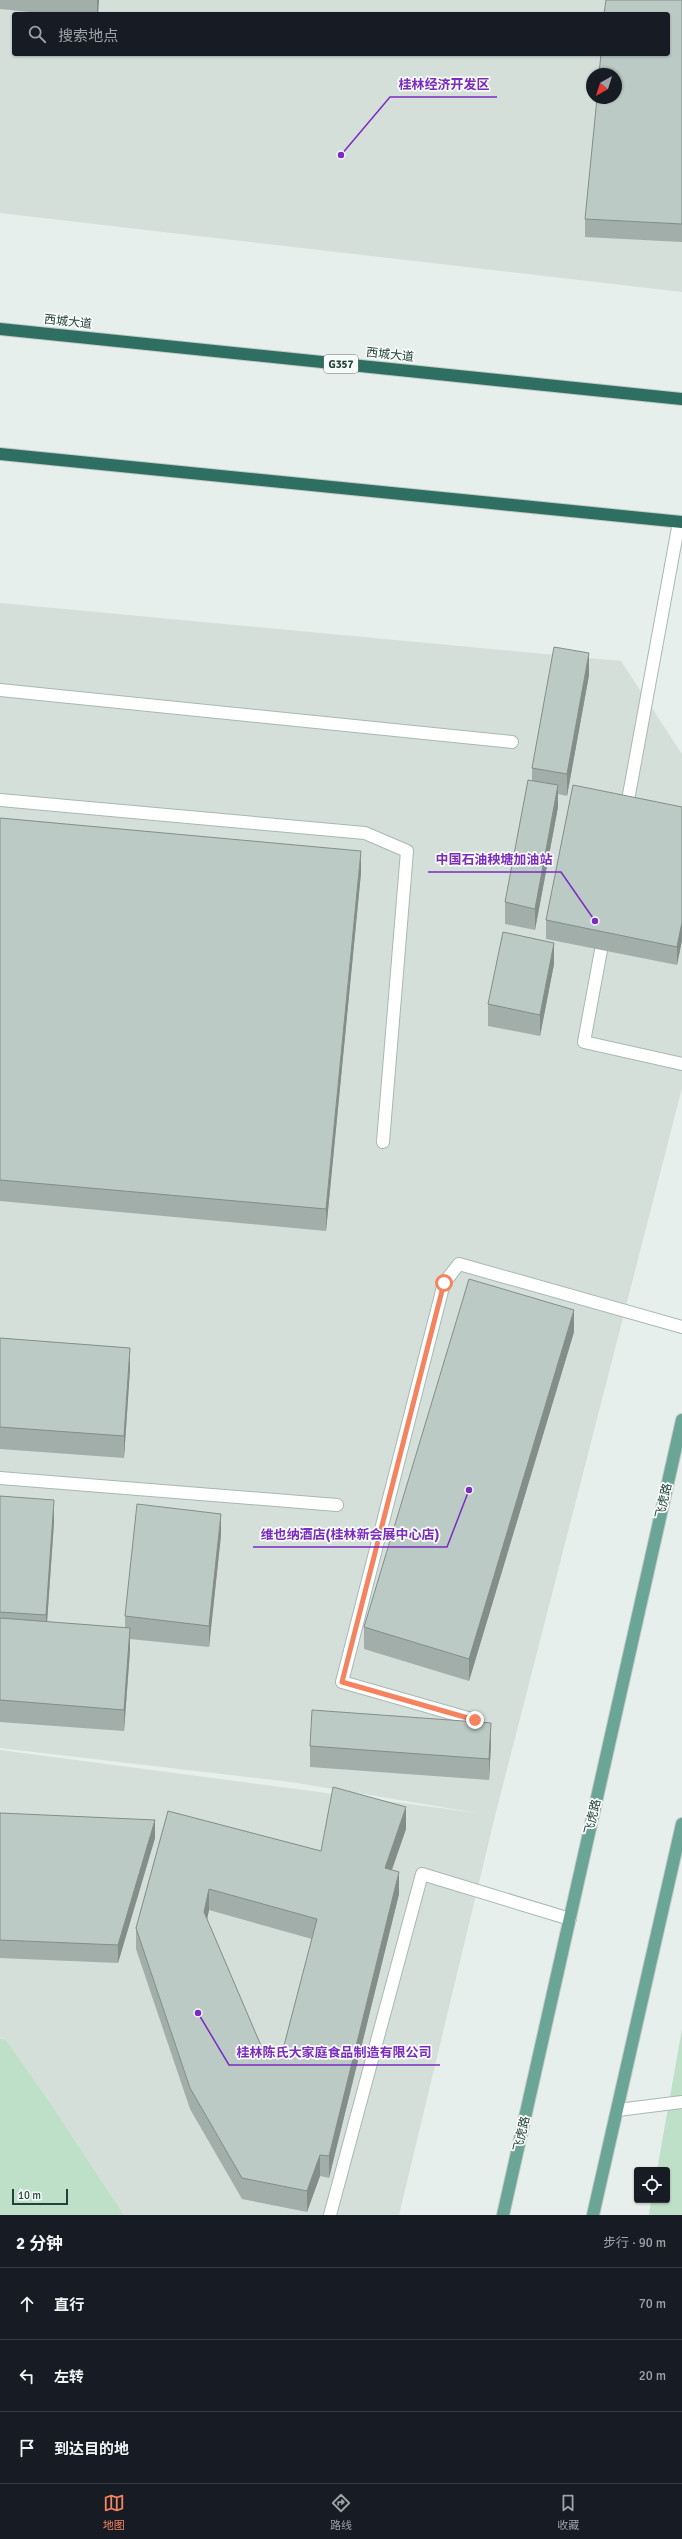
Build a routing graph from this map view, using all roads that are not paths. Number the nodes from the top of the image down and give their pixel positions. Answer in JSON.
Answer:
{"nodes":[{"id":1,"x":0,"y":329,"type":"edge"},
{"id":2,"x":682,"y":399,"type":"edge"},
{"id":3,"x":0,"y":454,"type":"edge"},
{"id":4,"x":681,"y":522,"type":"edge"},
{"id":5,"x":0,"y":690,"type":"edge"},
{"id":6,"x":512,"y":742,"type":"dead end"},
{"id":7,"x":0,"y":800,"type":"edge"},
{"id":8,"x":624,"y":825,"type":"edge"},
{"id":9,"x":605,"y":925,"type":"edge"},
{"id":10,"x":682,"y":1064,"type":"edge"},
{"id":11,"x":383,"y":1142,"type":"dead end"},
{"id":12,"x":682,"y":1327,"type":"edge"},
{"id":13,"x":682,"y":1420,"type":"edge"},
{"id":14,"x":0,"y":1478,"type":"edge"},
{"id":15,"x":337,"y":1505,"type":"dead end"},
{"id":16,"x":475,"y":1720,"type":"edge"},
{"id":17,"x":682,"y":1824,"type":"edge"},
{"id":18,"x":570,"y":1919,"type":"junction"},
{"id":19,"x":682,"y":2102,"type":"edge"},
{"id":20,"x":618,"y":2110,"type":"junction"},
{"id":21,"x":330,"y":2215,"type":"edge"},
{"id":22,"x":503,"y":2215,"type":"edge"},
{"id":23,"x":593,"y":2215,"type":"edge"}],
"edges":[{"from":1,"to":2,"type":"highway","name":"西城大道","number":"G357"},
{"from":3,"to":4,"type":"highway"},
{"from":4,"to":8,"type":"lane"},
{"from":5,"to":6,"type":"lane"},
{"from":7,"to":11,"type":"lane"},
{"from":9,"to":10,"type":"lane"},
{"from":12,"to":16,"type":"lane"},
{"from":13,"to":18,"type":"main road","name":"飞虎路"},
{"from":14,"to":15,"type":"lane"},
{"from":17,"to":20,"type":"main road"},
{"from":18,"to":21,"type":"lane"},
{"from":18,"to":22,"type":"main road","name":"飞虎路"},
{"from":19,"to":20,"type":"lane"},
{"from":20,"to":23,"type":"main road"}]}
